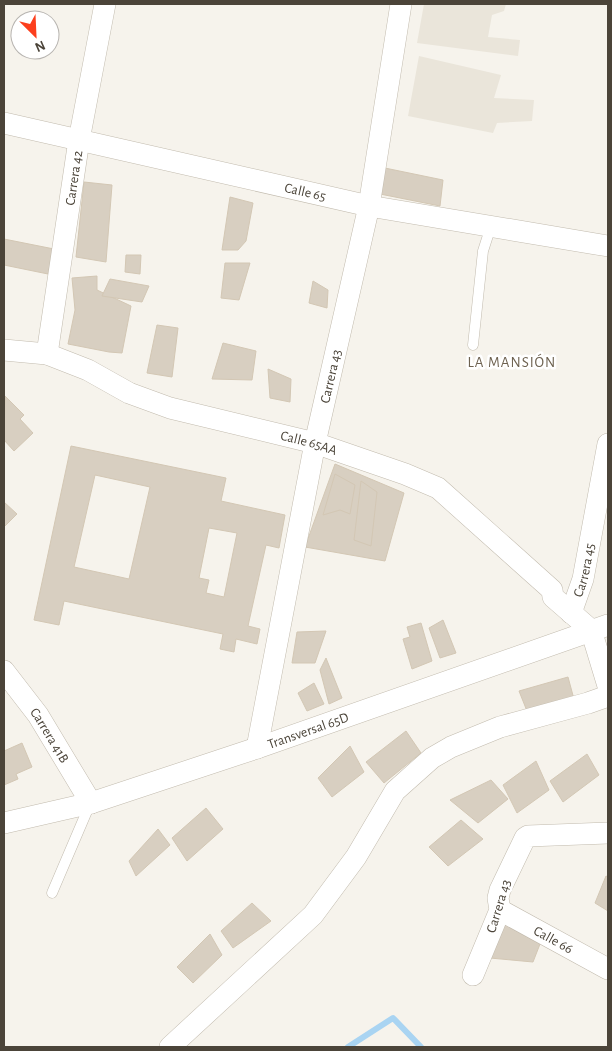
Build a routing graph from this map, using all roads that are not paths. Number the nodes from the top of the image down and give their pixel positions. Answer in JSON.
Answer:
{"nodes":[{"id":1,"x":105,"y":4,"type":"edge"},
{"id":2,"x":401,"y":4,"type":"edge"},
{"id":3,"x":4,"y":123,"type":"edge"},
{"id":4,"x":79,"y":140,"type":"junction"},
{"id":5,"x":369,"y":206,"type":"junction"},
{"id":6,"x":491,"y":226,"type":"junction"},
{"id":7,"x":608,"y":246,"type":"edge"},
{"id":8,"x":473,"y":345,"type":"dead end"},
{"id":9,"x":4,"y":350,"type":"edge"},
{"id":10,"x":47,"y":354,"type":"junction"},
{"id":11,"x":316,"y":443,"type":"junction"},
{"id":12,"x":608,"y":444,"type":"edge"},
{"id":13,"x":572,"y":613,"type":"junction"},
{"id":14,"x":599,"y":628,"type":"edge"},
{"id":15,"x":4,"y":671,"type":"edge"},
{"id":16,"x":608,"y":686,"type":"edge"},
{"id":17,"x":608,"y":696,"type":"edge"},
{"id":18,"x":257,"y":748,"type":"junction"},
{"id":19,"x":91,"y":803,"type":"junction"},
{"id":20,"x":4,"y":823,"type":"edge"},
{"id":21,"x":608,"y":833,"type":"edge"},
{"id":22,"x":52,"y":893,"type":"dead end"},
{"id":23,"x":500,"y":910,"type":"junction"},
{"id":24,"x":608,"y":969,"type":"edge"},
{"id":25,"x":474,"y":975,"type":"dead end"},
{"id":26,"x":170,"y":1047,"type":"edge"}],
"edges":[{"from":1,"to":4,"type":"street","name":"Carrera 42"},
{"from":2,"to":5,"type":"street","name":"Carrera 43"},
{"from":3,"to":4,"type":"street","name":"Calle 65"},
{"from":4,"to":5,"type":"street","name":"Calle 65"},
{"from":4,"to":10,"type":"street","name":"Carrera 42"},
{"from":5,"to":6,"type":"street","name":"Calle 65"},
{"from":5,"to":11,"type":"street","name":"Carrera 43"},
{"from":6,"to":7,"type":"street","name":"Calle 65"},
{"from":6,"to":8,"type":"lane"},
{"from":9,"to":10,"type":"street","name":"Calle 65AA"},
{"from":10,"to":11,"type":"street","name":"Calle 65AA"},
{"from":11,"to":13,"type":"street","name":"Calle 65AA"},
{"from":11,"to":18,"type":"street","name":"Carrera 43"},
{"from":12,"to":13,"type":"street","name":"Carrera 45"},
{"from":13,"to":14,"type":"street","name":"Carrera 45"},
{"from":14,"to":16,"type":"street"},
{"from":14,"to":18,"type":"street","name":"Transversal 65D"},
{"from":15,"to":19,"type":"street","name":"Carrera 41B"},
{"from":17,"to":26,"type":"street"},
{"from":18,"to":19,"type":"street","name":"Transversal 65D"},
{"from":19,"to":20,"type":"street","name":"Transversal 65D"},
{"from":19,"to":22,"type":"lane"},
{"from":21,"to":23,"type":"street","name":"Carrera 43"},
{"from":23,"to":24,"type":"street","name":"Calle 66"},
{"from":23,"to":25,"type":"street","name":"Carrera 43"}]}
